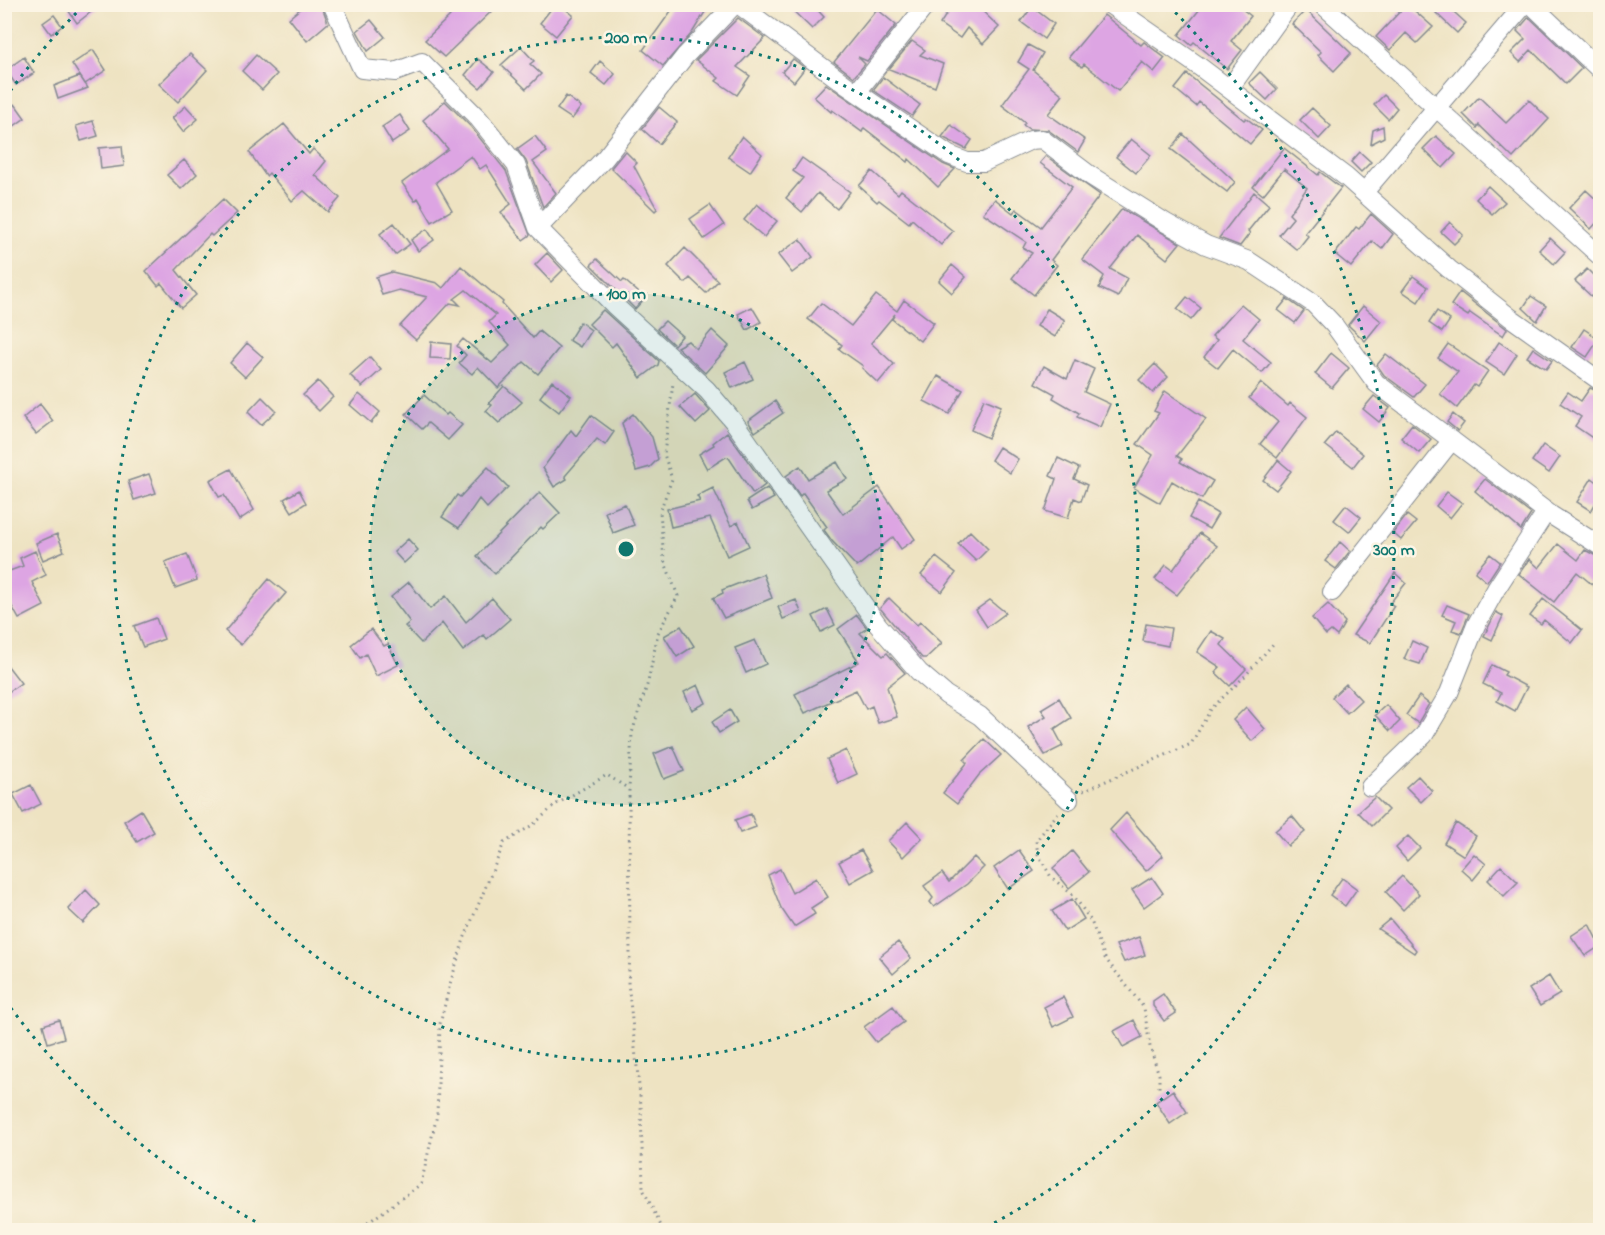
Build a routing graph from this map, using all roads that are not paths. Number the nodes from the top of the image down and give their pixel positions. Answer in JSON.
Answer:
{"nodes":[{"id":1,"x":332,"y":4,"type":"edge"},
{"id":2,"x":736,"y":4,"type":"edge"},
{"id":3,"x":927,"y":4,"type":"edge"},
{"id":4,"x":1109,"y":4,"type":"edge"},
{"id":5,"x":1290,"y":4,"type":"edge"},
{"id":6,"x":1322,"y":4,"type":"edge"},
{"id":7,"x":1524,"y":4,"type":"edge"},
{"id":8,"x":1531,"y":4,"type":"edge"},
{"id":9,"x":1600,"y":70,"type":"edge"},
{"id":10,"x":1229,"y":89,"type":"junction"},
{"id":11,"x":857,"y":92,"type":"junction"},
{"id":12,"x":1436,"y":106,"type":"junction"},
{"id":13,"x":1365,"y":191,"type":"junction"},
{"id":14,"x":538,"y":228,"type":"junction"},
{"id":15,"x":1600,"y":256,"type":"edge"},
{"id":16,"x":1600,"y":381,"type":"edge"},
{"id":17,"x":1452,"y":440,"type":"junction"},
{"id":18,"x":1546,"y":512,"type":"junction"},
{"id":19,"x":1600,"y":546,"type":"edge"},
{"id":20,"x":1332,"y":592,"type":"dead end"},
{"id":21,"x":1370,"y":787,"type":"dead end"},
{"id":22,"x":1069,"y":800,"type":"road end"}],
"edges":[{"from":1,"to":14,"type":"street"},
{"from":2,"to":11,"type":"street"},
{"from":2,"to":14,"type":"street"},
{"from":3,"to":11,"type":"street"},
{"from":4,"to":10,"type":"street"},
{"from":5,"to":10,"type":"street"},
{"from":6,"to":12,"type":"street"},
{"from":7,"to":12,"type":"street"},
{"from":8,"to":9,"type":"street"},
{"from":10,"to":13,"type":"street"},
{"from":11,"to":17,"type":"street"},
{"from":12,"to":13,"type":"street"},
{"from":12,"to":15,"type":"street"},
{"from":13,"to":16,"type":"street"},
{"from":14,"to":22,"type":"street"},
{"from":17,"to":18,"type":"street"},
{"from":17,"to":20,"type":"street"},
{"from":18,"to":19,"type":"street"},
{"from":18,"to":21,"type":"street"}]}
